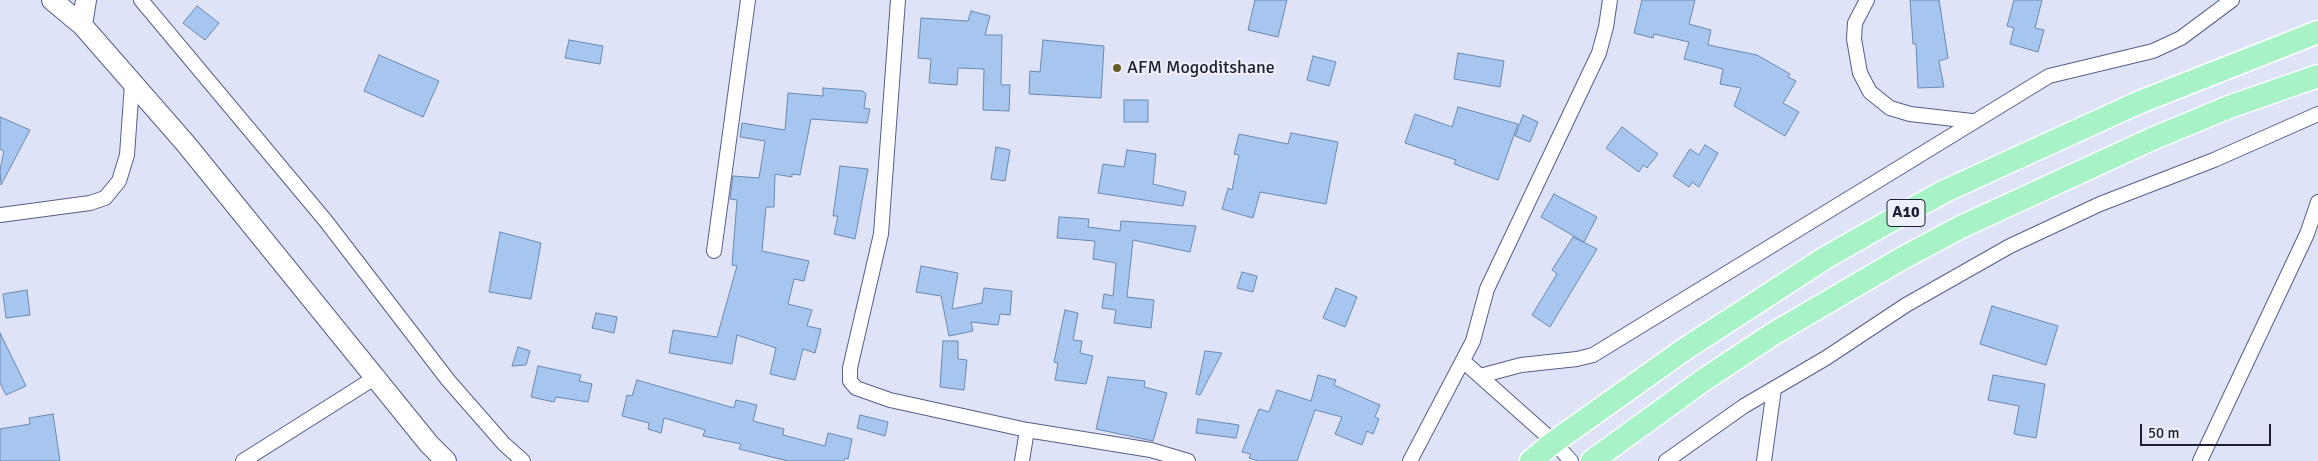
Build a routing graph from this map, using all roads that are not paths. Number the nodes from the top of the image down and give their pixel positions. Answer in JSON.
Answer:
{"nodes":[{"id":1,"x":52,"y":0,"type":"edge"},
{"id":2,"x":86,"y":0,"type":"edge"},
{"id":3,"x":141,"y":0,"type":"edge"},
{"id":4,"x":748,"y":0,"type":"edge"},
{"id":5,"x":898,"y":0,"type":"edge"},
{"id":6,"x":1610,"y":0,"type":"edge"},
{"id":7,"x":1867,"y":0,"type":"edge"},
{"id":8,"x":2232,"y":0,"type":"edge"},
{"id":9,"x":82,"y":25,"type":"junction"},
{"id":10,"x":2318,"y":32,"type":"edge"},
{"id":11,"x":2318,"y":76,"type":"edge"},
{"id":12,"x":132,"y":84,"type":"junction"},
{"id":13,"x":2318,"y":114,"type":"edge"},
{"id":14,"x":1972,"y":121,"type":"junction"},
{"id":15,"x":2318,"y":202,"type":"edge"},
{"id":16,"x":0,"y":215,"type":"edge"},
{"id":17,"x":714,"y":251,"type":"dead end"},
{"id":18,"x":1463,"y":361,"type":"junction"},
{"id":19,"x":1480,"y":376,"type":"junction"},
{"id":20,"x":376,"y":377,"type":"junction"},
{"id":21,"x":1774,"y":389,"type":"junction"},
{"id":22,"x":1026,"y":430,"type":"junction"},
{"id":23,"x":1554,"y":442,"type":"junction"},
{"id":24,"x":243,"y":461,"type":"edge"},
{"id":25,"x":446,"y":461,"type":"edge"},
{"id":26,"x":523,"y":461,"type":"edge"},
{"id":27,"x":1022,"y":461,"type":"edge"},
{"id":28,"x":1188,"y":461,"type":"edge"},
{"id":29,"x":1410,"y":461,"type":"edge"},
{"id":30,"x":1531,"y":461,"type":"edge"},
{"id":31,"x":1571,"y":461,"type":"edge"},
{"id":32,"x":1592,"y":461,"type":"edge"},
{"id":33,"x":1666,"y":461,"type":"edge"},
{"id":34,"x":1764,"y":461,"type":"edge"},
{"id":35,"x":2200,"y":461,"type":"edge"}],
"edges":[{"from":1,"to":9,"type":"main road"},
{"from":2,"to":9,"type":"main road"},
{"from":3,"to":26,"type":"street"},
{"from":4,"to":17,"type":"street"},
{"from":5,"to":22,"type":"street"},
{"from":6,"to":18,"type":"street"},
{"from":7,"to":14,"type":"street"},
{"from":8,"to":14,"type":"street"},
{"from":9,"to":12,"type":"main road"},
{"from":10,"to":23,"type":"main road","number":"A10"},
{"from":11,"to":32,"type":"main road","number":"A10"},
{"from":12,"to":16,"type":"street"},
{"from":12,"to":20,"type":"main road"},
{"from":13,"to":21,"type":"street"},
{"from":14,"to":19,"type":"street"},
{"from":15,"to":35,"type":"street"},
{"from":18,"to":19,"type":"street"},
{"from":18,"to":29,"type":"street"},
{"from":19,"to":23,"type":"street"},
{"from":20,"to":24,"type":"street"},
{"from":20,"to":25,"type":"main road"},
{"from":21,"to":33,"type":"street"},
{"from":21,"to":34,"type":"street"},
{"from":22,"to":27,"type":"street"},
{"from":22,"to":28,"type":"street"},
{"from":23,"to":30,"type":"main road","number":"A10"},
{"from":23,"to":31,"type":"street"}]}
